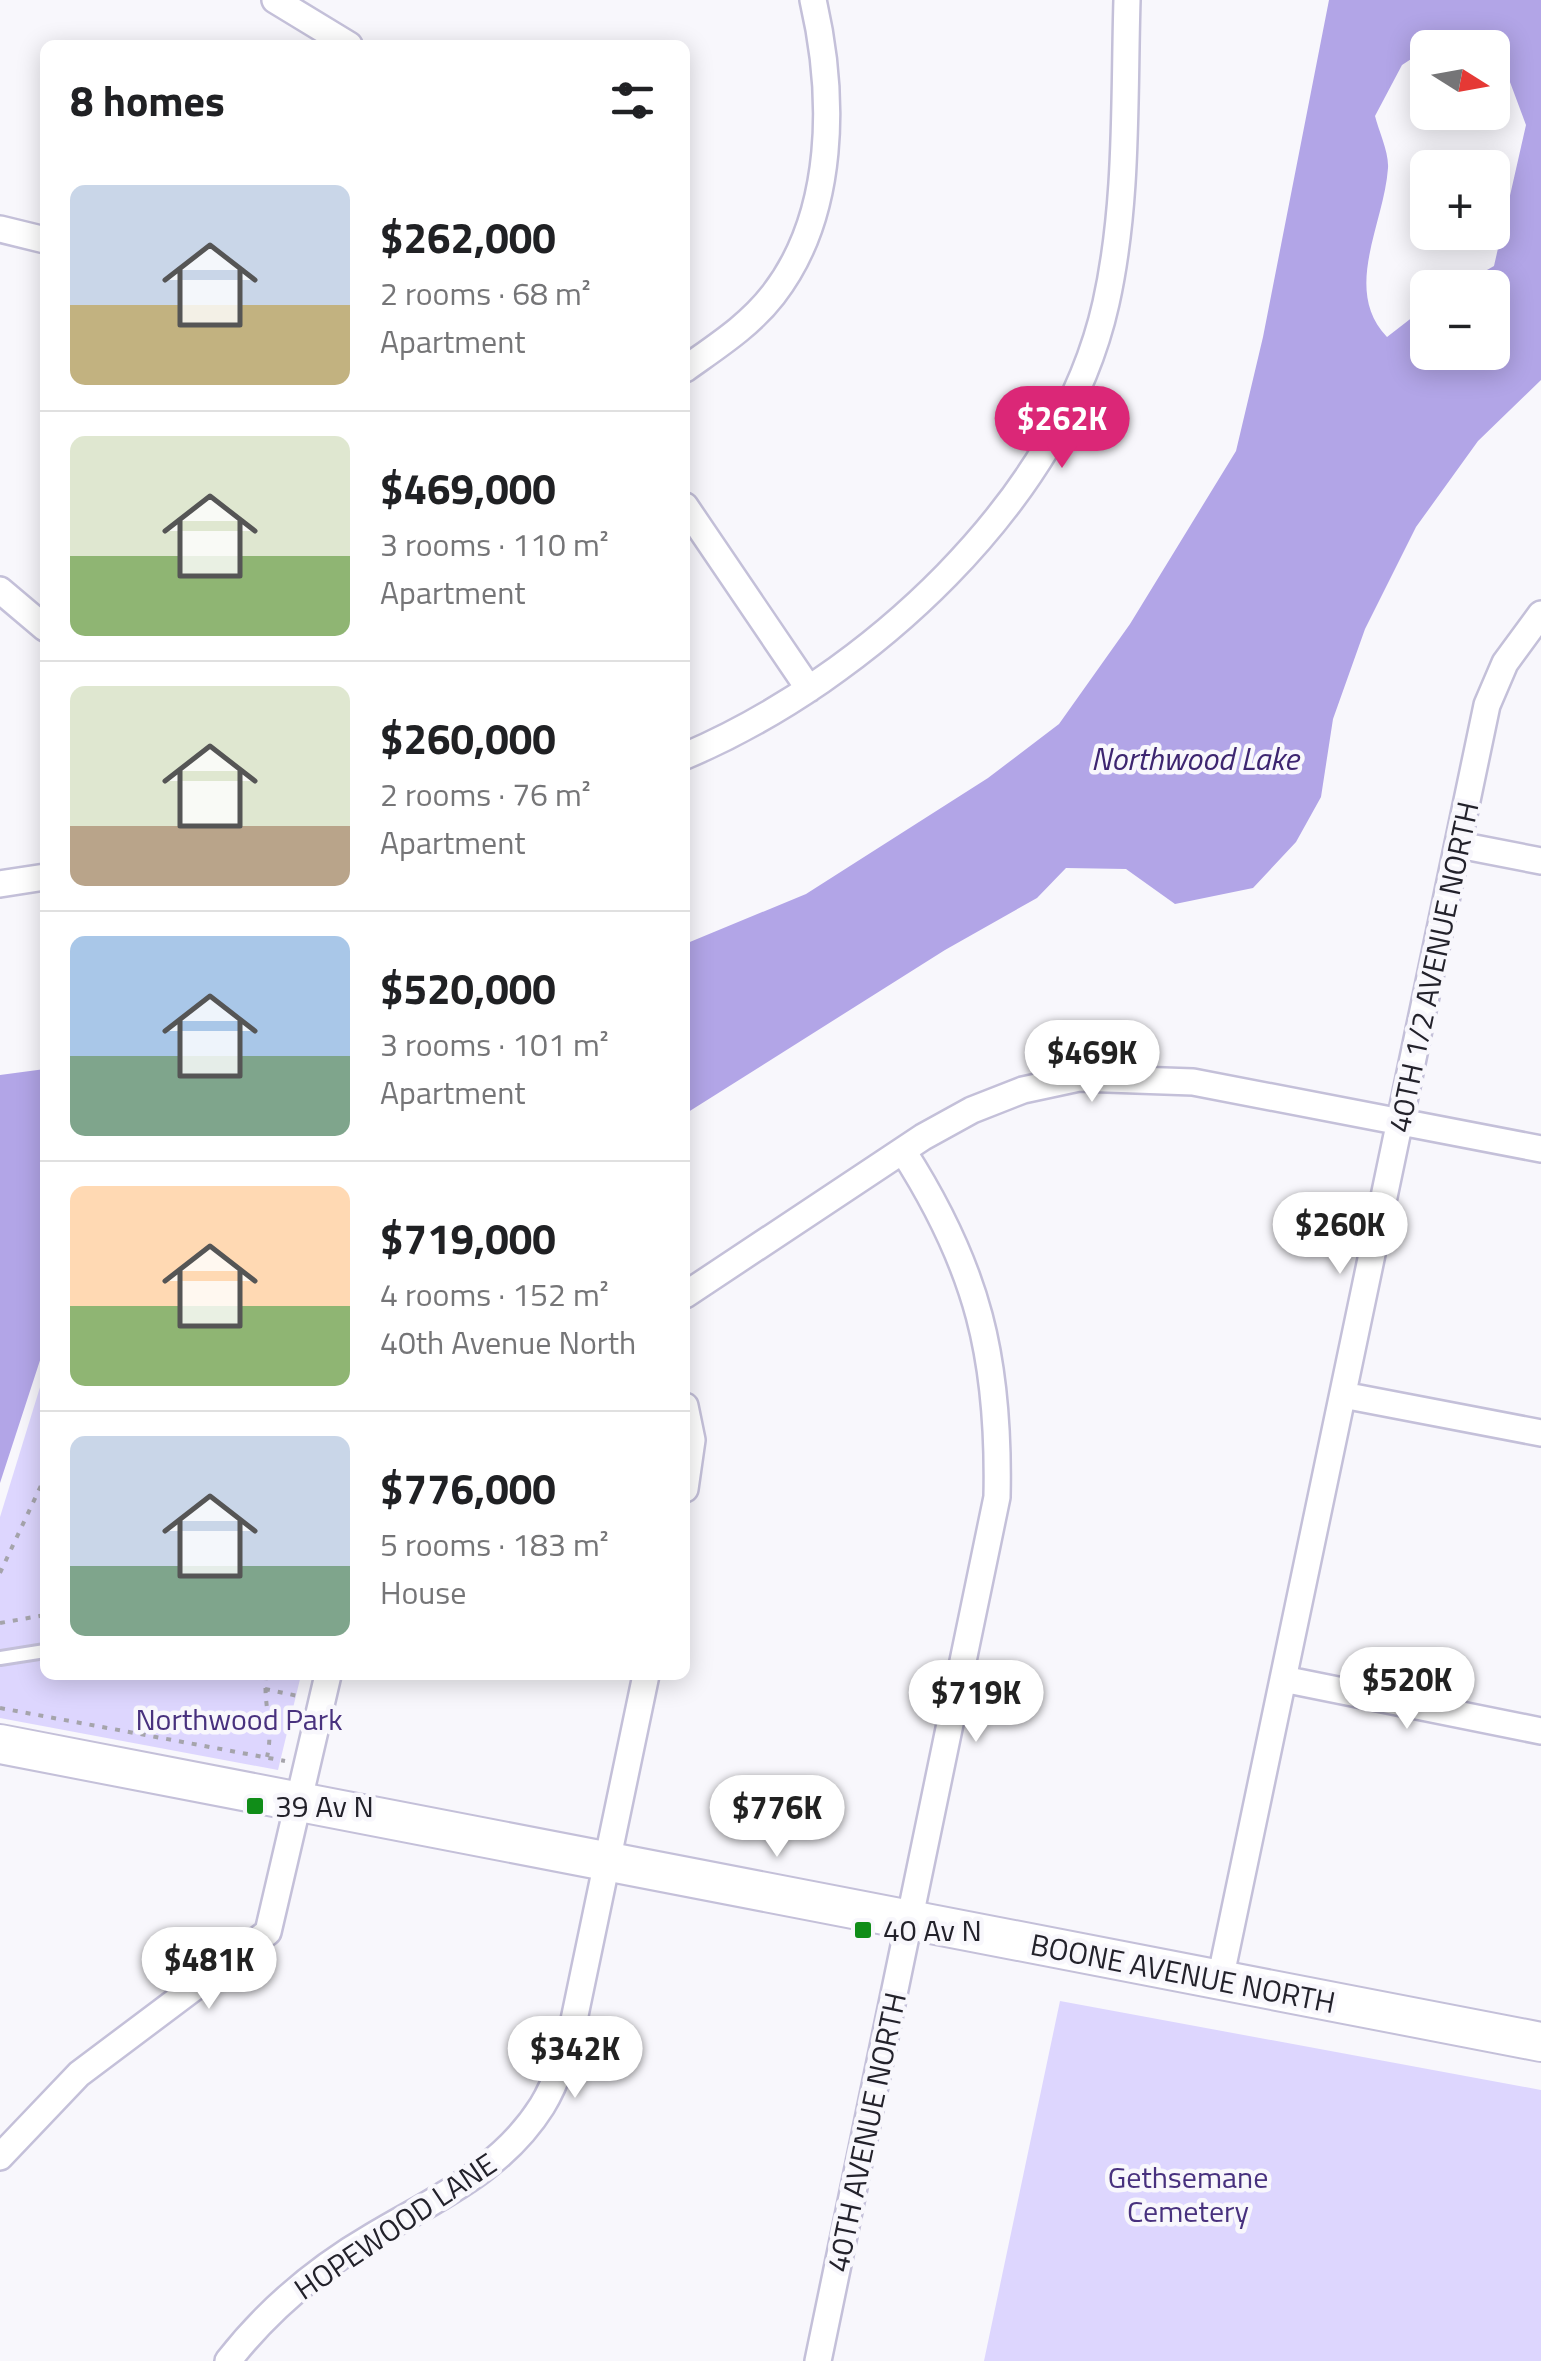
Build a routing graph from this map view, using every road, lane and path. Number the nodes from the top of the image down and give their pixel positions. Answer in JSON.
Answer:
{"nodes":[{"id":1,"x":275,"y":0,"type":"edge"},
{"id":2,"x":813,"y":0,"type":"edge"},
{"id":3,"x":1127,"y":0,"type":"edge"},
{"id":4,"x":341,"y":40,"type":"edge"},
{"id":5,"x":0,"y":230,"type":"edge"},
{"id":6,"x":40,"y":239,"type":"edge"},
{"id":7,"x":690,"y":365,"type":"edge"},
{"id":8,"x":690,"y":513,"type":"edge"},
{"id":9,"x":0,"y":590,"type":"edge"},
{"id":10,"x":1541,"y":614,"type":"edge"},
{"id":11,"x":40,"y":624,"type":"edge"},
{"id":12,"x":808,"y":689,"type":"junction"},
{"id":13,"x":690,"y":753,"type":"edge"},
{"id":14,"x":1458,"y":845,"type":"junction"},
{"id":15,"x":1541,"y":862,"type":"edge"},
{"id":16,"x":40,"y":878,"type":"edge"},
{"id":17,"x":0,"y":884,"type":"edge"},
{"id":18,"x":1402,"y":1122,"type":"junction"},
{"id":19,"x":1541,"y":1149,"type":"edge"},
{"id":20,"x":903,"y":1151,"type":"junction"},
{"id":21,"x":690,"y":1292,"type":"edge"},
{"id":22,"x":1343,"y":1395,"type":"junction"},
{"id":23,"x":1541,"y":1434,"type":"edge"},
{"id":24,"x":40,"y":1490,"type":"edge"},
{"id":25,"x":0,"y":1573,"type":"edge"},
{"id":26,"x":40,"y":1615,"type":"edge"},
{"id":27,"x":0,"y":1623,"type":"edge"},
{"id":28,"x":40,"y":1652,"type":"edge"},
{"id":29,"x":0,"y":1658,"type":"edge"},
{"id":30,"x":1283,"y":1679,"type":"junction"},
{"id":31,"x":265,"y":1680,"type":"edge"},
{"id":32,"x":327,"y":1680,"type":"edge"},
{"id":33,"x":645,"y":1680,"type":"edge"},
{"id":34,"x":264,"y":1689,"type":"junction"},
{"id":35,"x":322,"y":1702,"type":"junction"},
{"id":36,"x":0,"y":1708,"type":"edge"},
{"id":37,"x":1541,"y":1731,"type":"edge"},
{"id":38,"x":0,"y":1744,"type":"edge"},
{"id":39,"x":267,"y":1760,"type":"junction"},
{"id":40,"x":308,"y":1763,"type":"junction"},
{"id":41,"x":300,"y":1801,"type":"junction"},
{"id":42,"x":606,"y":1861,"type":"junction"},
{"id":43,"x":911,"y":1920,"type":"junction"},
{"id":44,"x":1220,"y":1980,"type":"junction"},
{"id":45,"x":1541,"y":2042,"type":"edge"},
{"id":46,"x":0,"y":2157,"type":"edge"},
{"id":47,"x":228,"y":2361,"type":"edge"},
{"id":48,"x":818,"y":2361,"type":"edge"}],
"edges":[{"from":1,"to":4,"type":"street"},
{"from":2,"to":7,"type":"street"},
{"from":3,"to":12,"type":"street"},
{"from":5,"to":6,"type":"street"},
{"from":8,"to":12,"type":"street"},
{"from":9,"to":11,"type":"street"},
{"from":10,"to":14,"type":"street","name":"40TH 1/2 AVENUE NORTH"},
{"from":12,"to":13,"type":"street"},
{"from":14,"to":15,"type":"street"},
{"from":14,"to":18,"type":"street","name":"40TH 1/2 AVENUE NORTH"},
{"from":16,"to":17,"type":"street"},
{"from":18,"to":19,"type":"street"},
{"from":18,"to":20,"type":"street"},
{"from":18,"to":22,"type":"street","name":"40TH 1/2 AVENUE NORTH"},
{"from":20,"to":21,"type":"street"},
{"from":20,"to":43,"type":"street","name":"40TH AVENUE NORTH"},
{"from":22,"to":23,"type":"street"},
{"from":22,"to":30,"type":"street","name":"40TH 1/2 AVENUE NORTH"},
{"from":24,"to":25,"type":"path"},
{"from":26,"to":27,"type":"path"},
{"from":28,"to":29,"type":"lane"},
{"from":30,"to":37,"type":"street"},
{"from":30,"to":44,"type":"street","name":"40TH 1/2 AVENUE NORTH"},
{"from":31,"to":34,"type":"path"},
{"from":32,"to":35,"type":"street"},
{"from":33,"to":42,"type":"street","name":"HOPEWOOD LANE"},
{"from":34,"to":35,"type":"path"},
{"from":34,"to":39,"type":"path"},
{"from":35,"to":40,"type":"street"},
{"from":36,"to":39,"type":"path"},
{"from":38,"to":41,"type":"street","name":"BOONE AVENUE NORTH"},
{"from":39,"to":40,"type":"path"},
{"from":40,"to":41,"type":"street"},
{"from":41,"to":42,"type":"street","name":"BOONE AVENUE NORTH"},
{"from":41,"to":46,"type":"street"},
{"from":42,"to":43,"type":"street","name":"BOONE AVENUE NORTH"},
{"from":42,"to":47,"type":"street","name":"HOPEWOOD LANE"},
{"from":43,"to":44,"type":"street","name":"BOONE AVENUE NORTH"},
{"from":43,"to":48,"type":"street","name":"40TH AVENUE NORTH"},
{"from":44,"to":45,"type":"street","name":"BOONE AVENUE NORTH"}]}
